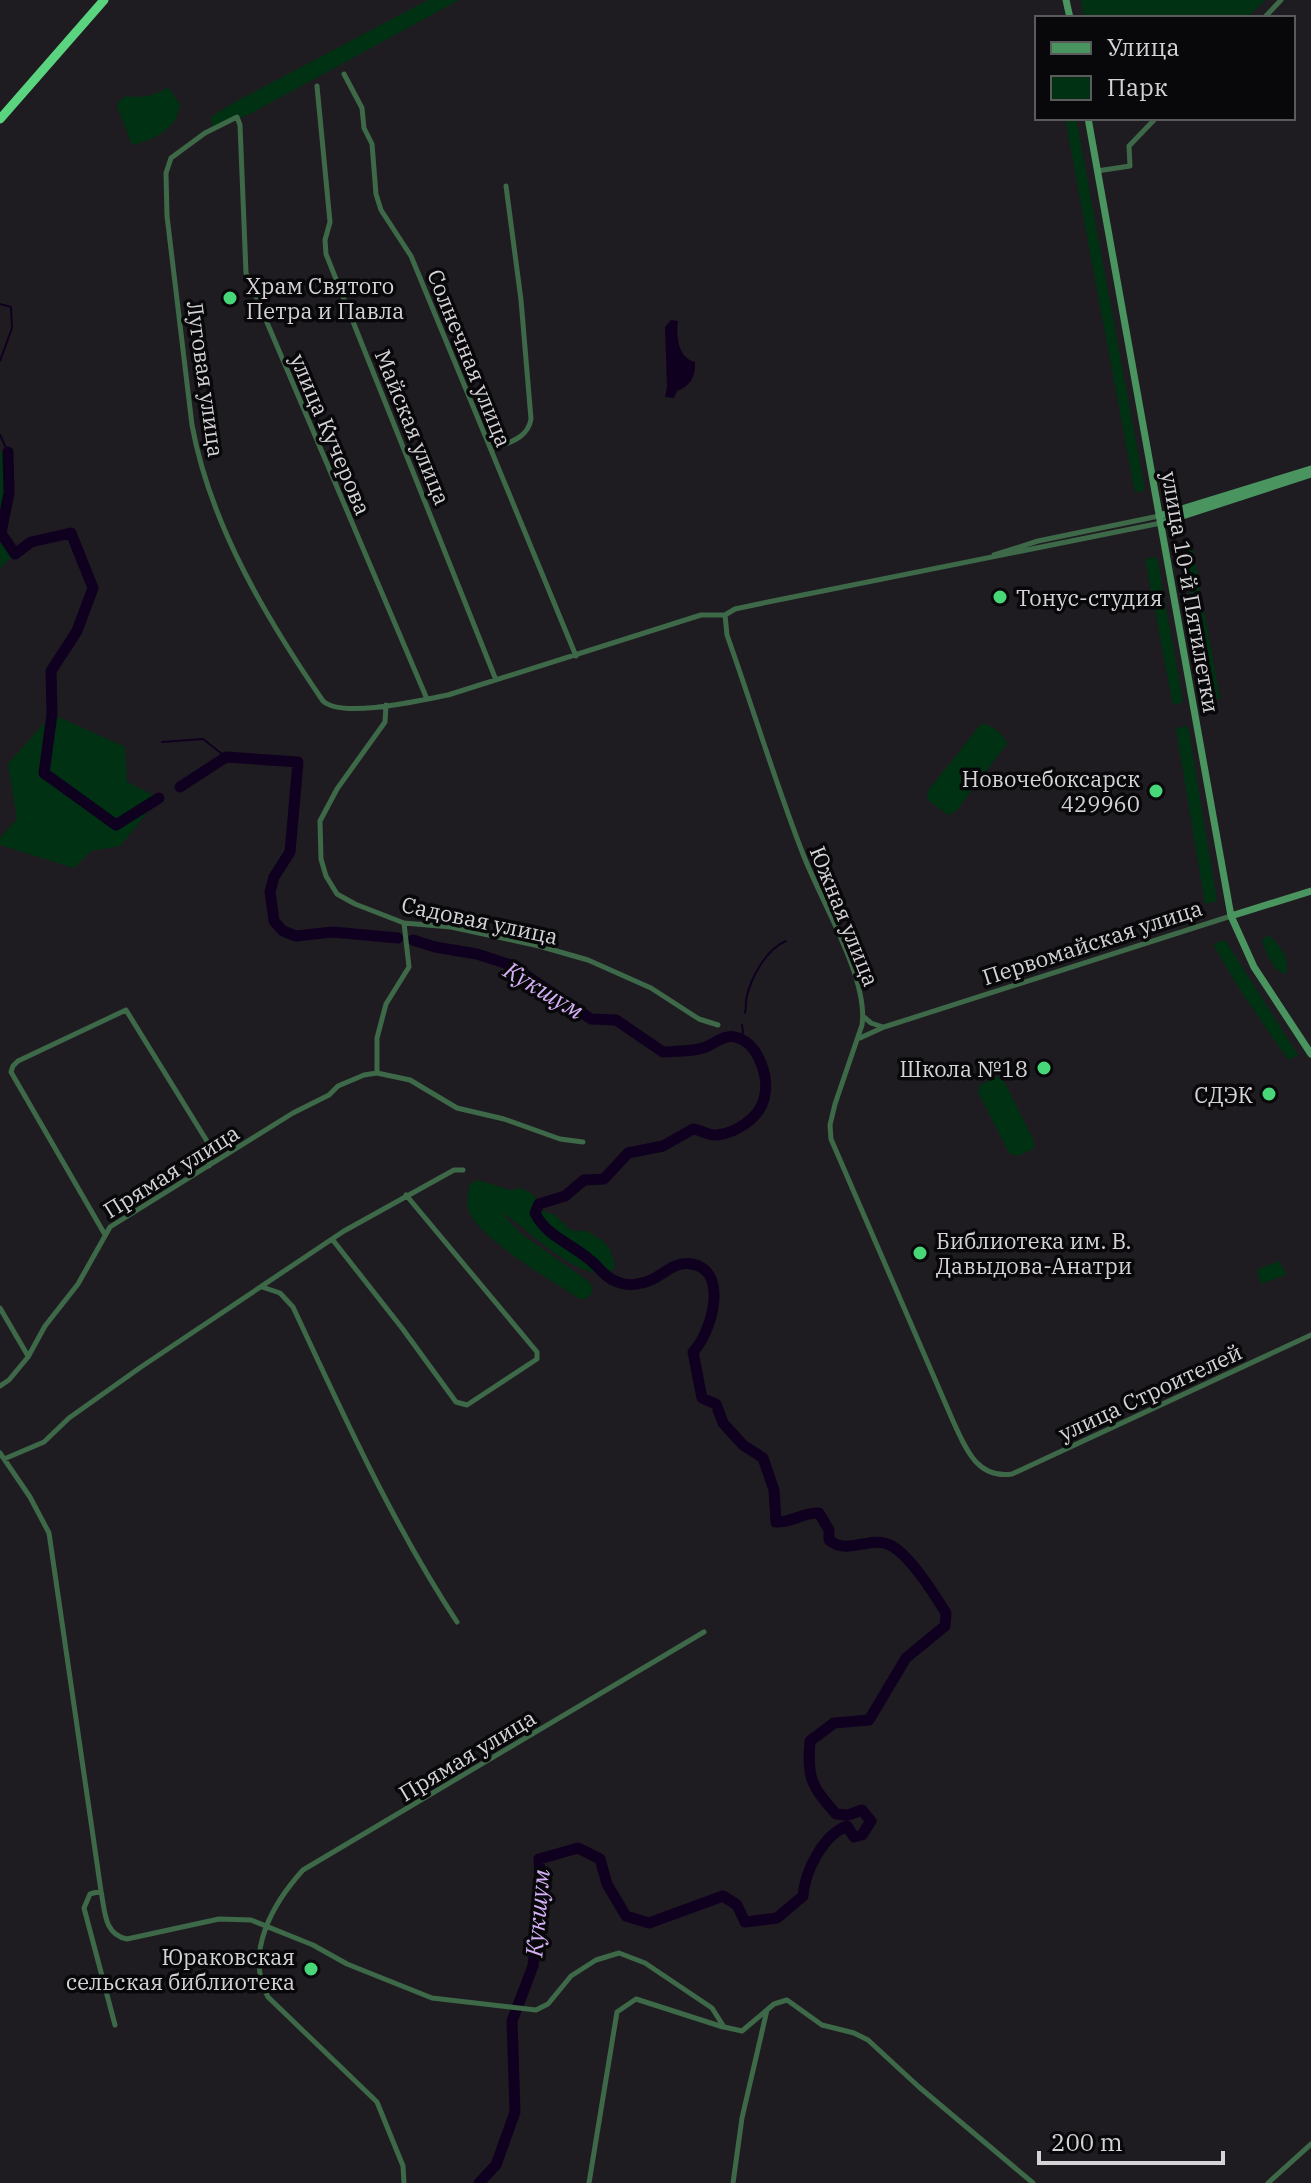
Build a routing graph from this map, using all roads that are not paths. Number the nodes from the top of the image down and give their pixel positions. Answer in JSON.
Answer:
{"nodes":[{"id":1,"x":104,"y":0,"type":"edge"},
{"id":2,"x":1281,"y":0,"type":"edge"},
{"id":3,"x":1266,"y":16,"type":"edge"},
{"id":4,"x":344,"y":74,"type":"dead end"},
{"id":5,"x":317,"y":86,"type":"dead end"},
{"id":6,"x":0,"y":119,"type":"edge"},
{"id":7,"x":1088,"y":120,"type":"edge"},
{"id":8,"x":1154,"y":120,"type":"edge"},
{"id":9,"x":240,"y":125,"type":"joint"},
{"id":10,"x":1097,"y":171,"type":"junction"},
{"id":11,"x":506,"y":186,"type":"dead end"},
{"id":12,"x":491,"y":450,"type":"junction"},
{"id":13,"x":1311,"y":472,"type":"edge"},
{"id":14,"x":1160,"y":519,"type":"junction"},
{"id":15,"x":725,"y":615,"type":"junction"},
{"id":16,"x":576,"y":656,"type":"junction"},
{"id":17,"x":496,"y":680,"type":"junction"},
{"id":18,"x":427,"y":699,"type":"junction"},
{"id":19,"x":386,"y":705,"type":"junction"},
{"id":20,"x":1309,"y":892,"type":"edge"},
{"id":21,"x":1231,"y":916,"type":"junction"},
{"id":22,"x":404,"y":923,"type":"junction"},
{"id":23,"x":864,"y":1016,"type":"junction"},
{"id":24,"x":718,"y":1025,"type":"dead end"},
{"id":25,"x":884,"y":1027,"type":"junction"},
{"id":26,"x":858,"y":1039,"type":"junction"},
{"id":27,"x":1311,"y":1054,"type":"edge"},
{"id":28,"x":377,"y":1073,"type":"junction"},
{"id":29,"x":583,"y":1142,"type":"dead end"},
{"id":30,"x":210,"y":1146,"type":"junction"},
{"id":31,"x":226,"y":1155,"type":"junction"},
{"id":32,"x":209,"y":1166,"type":"junction"},
{"id":33,"x":463,"y":1170,"type":"dead end"},
{"id":34,"x":406,"y":1195,"type":"junction"},
{"id":35,"x":104,"y":1233,"type":"junction"},
{"id":36,"x":332,"y":1239,"type":"junction"},
{"id":37,"x":261,"y":1287,"type":"junction"},
{"id":38,"x":0,"y":1308,"type":"edge"},
{"id":39,"x":1311,"y":1335,"type":"edge"},
{"id":40,"x":28,"y":1357,"type":"junction"},
{"id":41,"x":0,"y":1386,"type":"edge"},
{"id":42,"x":2,"y":1456,"type":"edge"},
{"id":43,"x":1001,"y":1475,"type":"joint"},
{"id":44,"x":457,"y":1622,"type":"dead end"},
{"id":45,"x":704,"y":1632,"type":"dead end"},
{"id":46,"x":101,"y":1891,"type":"junction"},
{"id":47,"x":265,"y":1925,"type":"junction"},
{"id":48,"x":768,"y":2009,"type":"junction"},
{"id":49,"x":115,"y":2025,"type":"dead end"},
{"id":50,"x":724,"y":2027,"type":"junction"},
{"id":51,"x":1311,"y":2144,"type":"edge"},
{"id":52,"x":404,"y":2183,"type":"edge"},
{"id":53,"x":589,"y":2183,"type":"edge"},
{"id":54,"x":733,"y":2183,"type":"edge"},
{"id":55,"x":1033,"y":2183,"type":"edge"},
{"id":56,"x":1268,"y":2183,"type":"edge"}],
"edges":[{"from":1,"to":6,"type":"highway"},
{"from":2,"to":3,"type":"street"},
{"from":4,"to":12,"type":"street","name":"Солнечная улица"},
{"from":5,"to":17,"type":"street","name":"Майская улица"},
{"from":7,"to":10,"type":"main road","name":"улица 10-й Пятилетки"},
{"from":8,"to":10,"type":"street"},
{"from":9,"to":18,"type":"street","name":"улица Кучерова"},
{"from":9,"to":19,"type":"street","name":"Луговая улица"},
{"from":10,"to":14,"type":"main road","name":"улица 10-й Пятилетки"},
{"from":11,"to":12,"type":"street"},
{"from":12,"to":16,"type":"street","name":"Солнечная улица"},
{"from":13,"to":14,"type":"main road"},
{"from":14,"to":15,"type":"street"},
{"from":14,"to":21,"type":"main road","name":"улица 10-й Пятилетки"},
{"from":15,"to":16,"type":"street"},
{"from":15,"to":23,"type":"street","name":"Южная улица"},
{"from":16,"to":17,"type":"street"},
{"from":17,"to":18,"type":"street"},
{"from":18,"to":19,"type":"street"},
{"from":19,"to":22,"type":"street","name":"Садовая улица"},
{"from":20,"to":21,"type":"main road","name":"Первомайская улица"},
{"from":21,"to":25,"type":"street","name":"Первомайская улица"},
{"from":21,"to":27,"type":"main road","name":"улица 10-й Пятилетки"},
{"from":22,"to":24,"type":"street","name":"Садовая улица"},
{"from":22,"to":28,"type":"street"},
{"from":23,"to":25,"type":"street"},
{"from":23,"to":26,"type":"street","name":"Южная улица"},
{"from":25,"to":26,"type":"street","name":"Первомайская улица"},
{"from":26,"to":43,"type":"street","name":"Южная улица"},
{"from":28,"to":29,"type":"street"},
{"from":28,"to":31,"type":"street","name":"Прямая улица"},
{"from":30,"to":31,"type":"street"},
{"from":30,"to":32,"type":"street"},
{"from":30,"to":35,"type":"street"},
{"from":31,"to":32,"type":"street","name":"Прямая улица"},
{"from":32,"to":35,"type":"street","name":"Прямая улица"},
{"from":33,"to":34,"type":"street"},
{"from":34,"to":36,"type":"street"},
{"from":34,"to":36,"type":"street"},
{"from":35,"to":40,"type":"street","name":"Прямая улица"},
{"from":36,"to":37,"type":"street"},
{"from":37,"to":42,"type":"street"},
{"from":37,"to":44,"type":"street"},
{"from":38,"to":40,"type":"street"},
{"from":39,"to":43,"type":"street","name":"улица Строителей"},
{"from":40,"to":41,"type":"street","name":"Прямая улица"},
{"from":42,"to":46,"type":"street"},
{"from":45,"to":47,"type":"street","name":"Прямая улица"},
{"from":46,"to":47,"type":"street"},
{"from":46,"to":49,"type":"street"},
{"from":47,"to":50,"type":"street"},
{"from":47,"to":52,"type":"street"},
{"from":48,"to":50,"type":"street"},
{"from":48,"to":54,"type":"street"},
{"from":48,"to":55,"type":"street"},
{"from":50,"to":53,"type":"street"},
{"from":51,"to":56,"type":"street"}]}
